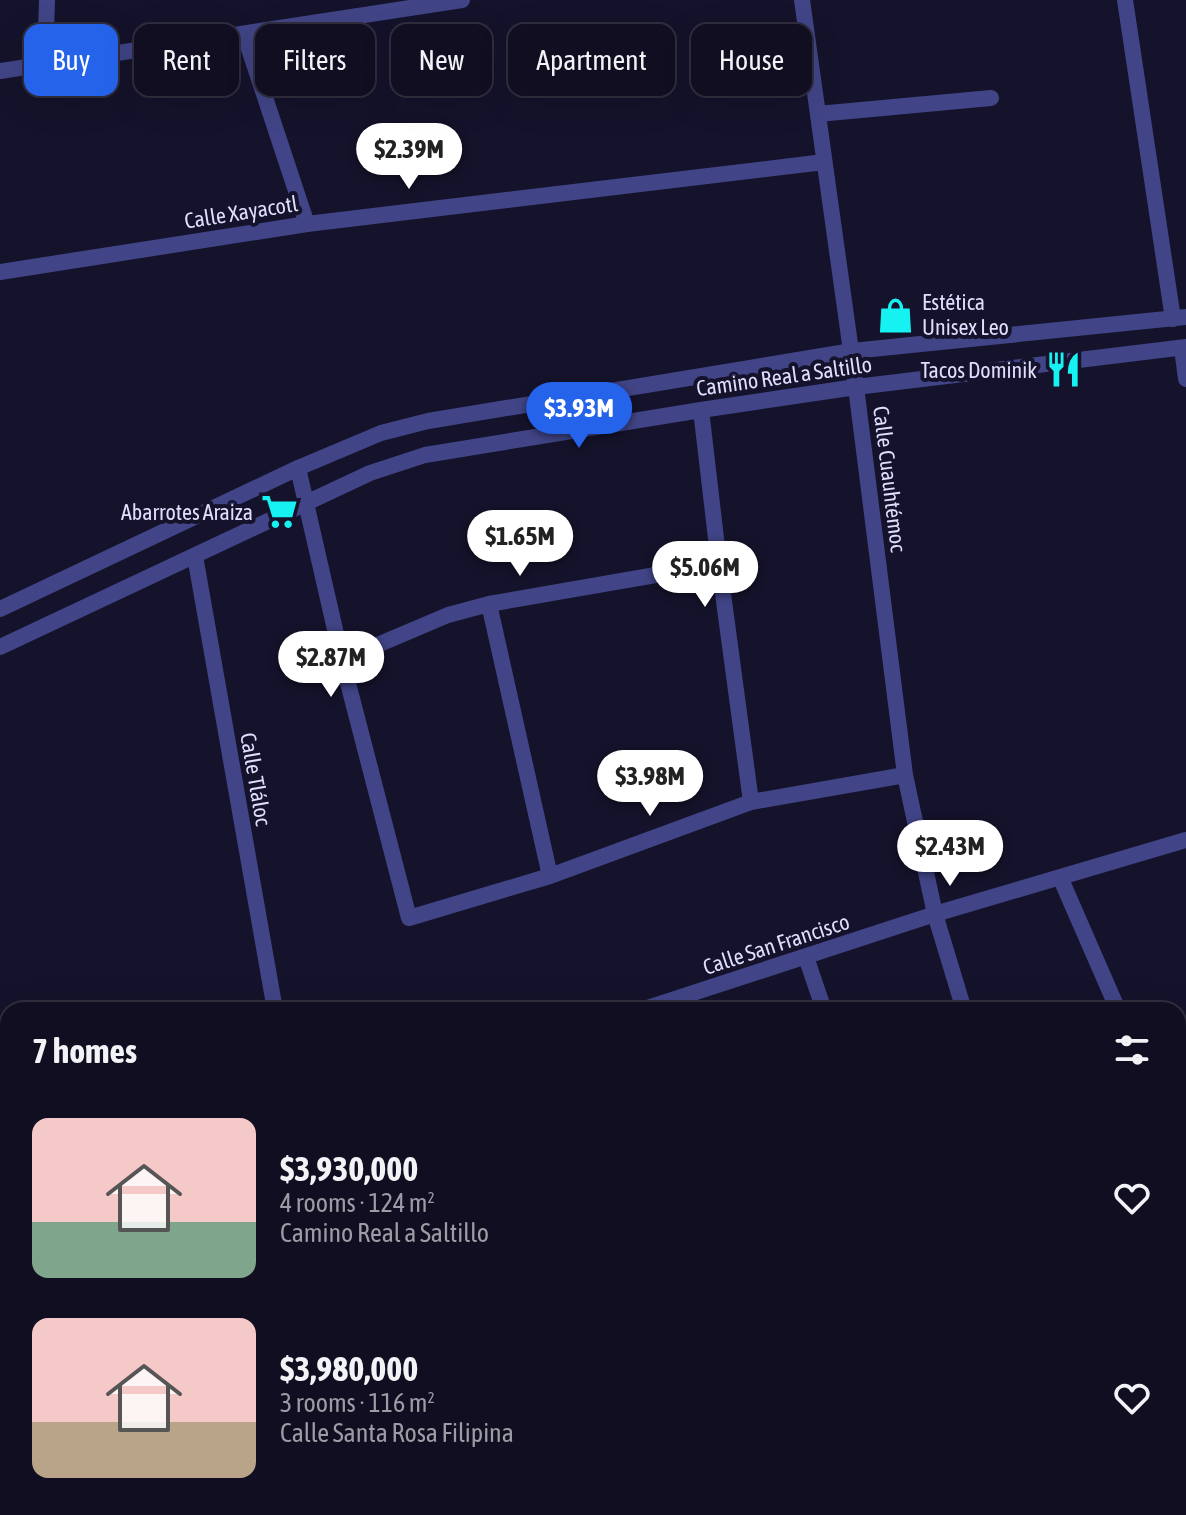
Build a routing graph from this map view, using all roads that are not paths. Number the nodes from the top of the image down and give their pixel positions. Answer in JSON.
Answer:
{"nodes":[{"id":1,"x":47,"y":0,"type":"edge"},
{"id":2,"x":462,"y":0,"type":"edge"},
{"id":3,"x":802,"y":0,"type":"edge"},
{"id":4,"x":1125,"y":0,"type":"edge"},
{"id":5,"x":46,"y":24,"type":"edge"},
{"id":6,"x":244,"y":34,"type":"junction"},
{"id":7,"x":118,"y":53,"type":"edge"},
{"id":8,"x":24,"y":67,"type":"edge"},
{"id":9,"x":0,"y":71,"type":"edge"},
{"id":10,"x":991,"y":98,"type":"dead end"},
{"id":11,"x":818,"y":114,"type":"junction"},
{"id":12,"x":824,"y":162,"type":"junction"},
{"id":13,"x":307,"y":224,"type":"junction"},
{"id":14,"x":0,"y":272,"type":"edge"},
{"id":15,"x":1180,"y":318,"type":"edge"},
{"id":16,"x":1184,"y":348,"type":"edge"},
{"id":17,"x":852,"y":351,"type":"junction"},
{"id":18,"x":1186,"y":379,"type":"edge"},
{"id":19,"x":856,"y":387,"type":"junction"},
{"id":20,"x":701,"y":410,"type":"junction"},
{"id":21,"x":298,"y":468,"type":"junction"},
{"id":22,"x":306,"y":502,"type":"junction"},
{"id":23,"x":195,"y":556,"type":"junction"},
{"id":24,"x":719,"y":564,"type":"junction"},
{"id":25,"x":489,"y":604,"type":"junction"},
{"id":26,"x":0,"y":609,"type":"edge"},
{"id":27,"x":0,"y":647,"type":"edge"},
{"id":28,"x":342,"y":660,"type":"junction"},
{"id":29,"x":905,"y":775,"type":"junction"},
{"id":30,"x":751,"y":802,"type":"junction"},
{"id":31,"x":1186,"y":840,"type":"edge"},
{"id":32,"x":550,"y":876,"type":"junction"},
{"id":33,"x":1060,"y":877,"type":"junction"},
{"id":34,"x":935,"y":914,"type":"junction"},
{"id":35,"x":806,"y":957,"type":"junction"},
{"id":36,"x":274,"y":1002,"type":"edge"},
{"id":37,"x":672,"y":1002,"type":"edge"},
{"id":38,"x":821,"y":1002,"type":"edge"},
{"id":39,"x":962,"y":1002,"type":"edge"},
{"id":40,"x":1115,"y":1002,"type":"edge"}],
"edges":[{"from":1,"to":5,"type":"street"},
{"from":2,"to":6,"type":"street"},
{"from":3,"to":11,"type":"street","name":"Calle Cuauhtémoc"},
{"from":4,"to":15,"type":"street"},
{"from":6,"to":7,"type":"street"},
{"from":6,"to":13,"type":"street"},
{"from":8,"to":9,"type":"street"},
{"from":10,"to":11,"type":"street"},
{"from":11,"to":12,"type":"street","name":"Calle Cuauhtémoc"},
{"from":12,"to":13,"type":"street","name":"Calle Xayacotl"},
{"from":12,"to":17,"type":"street","name":"Calle Cuauhtémoc"},
{"from":13,"to":14,"type":"street","name":"Calle Xayacotl"},
{"from":15,"to":17,"type":"street","name":"Camino Real a Saltillo"},
{"from":16,"to":18,"type":"street"},
{"from":16,"to":19,"type":"street","name":"Camino Real a Saltillo"},
{"from":17,"to":19,"type":"street","name":"Calle Cuauhtémoc"},
{"from":17,"to":21,"type":"street","name":"Camino Real a Saltillo"},
{"from":19,"to":20,"type":"street","name":"Camino Real a Saltillo"},
{"from":19,"to":29,"type":"street","name":"Calle Cuauhtémoc"},
{"from":20,"to":22,"type":"street","name":"Camino Real a Saltillo"},
{"from":20,"to":24,"type":"street"},
{"from":21,"to":22,"type":"street"},
{"from":21,"to":26,"type":"street","name":"Camino Real a Saltillo"},
{"from":22,"to":23,"type":"street","name":"Camino Real a Saltillo"},
{"from":22,"to":28,"type":"street"},
{"from":23,"to":27,"type":"street","name":"Camino Real a Saltillo"},
{"from":23,"to":36,"type":"street","name":"Calle Tláloc"},
{"from":24,"to":25,"type":"street"},
{"from":24,"to":30,"type":"street"},
{"from":25,"to":28,"type":"street"},
{"from":25,"to":32,"type":"street"},
{"from":28,"to":32,"type":"street"},
{"from":29,"to":30,"type":"street"},
{"from":29,"to":34,"type":"street","name":"Calle Cuauhtémoc"},
{"from":30,"to":32,"type":"street"},
{"from":31,"to":33,"type":"street","name":"Calle San Francisco"},
{"from":33,"to":34,"type":"street","name":"Calle San Francisco"},
{"from":33,"to":40,"type":"street"},
{"from":34,"to":35,"type":"street","name":"Calle San Francisco"},
{"from":34,"to":39,"type":"street","name":"Calle Cuauhtémoc"},
{"from":35,"to":37,"type":"street","name":"Calle San Francisco"},
{"from":35,"to":38,"type":"street"}]}
